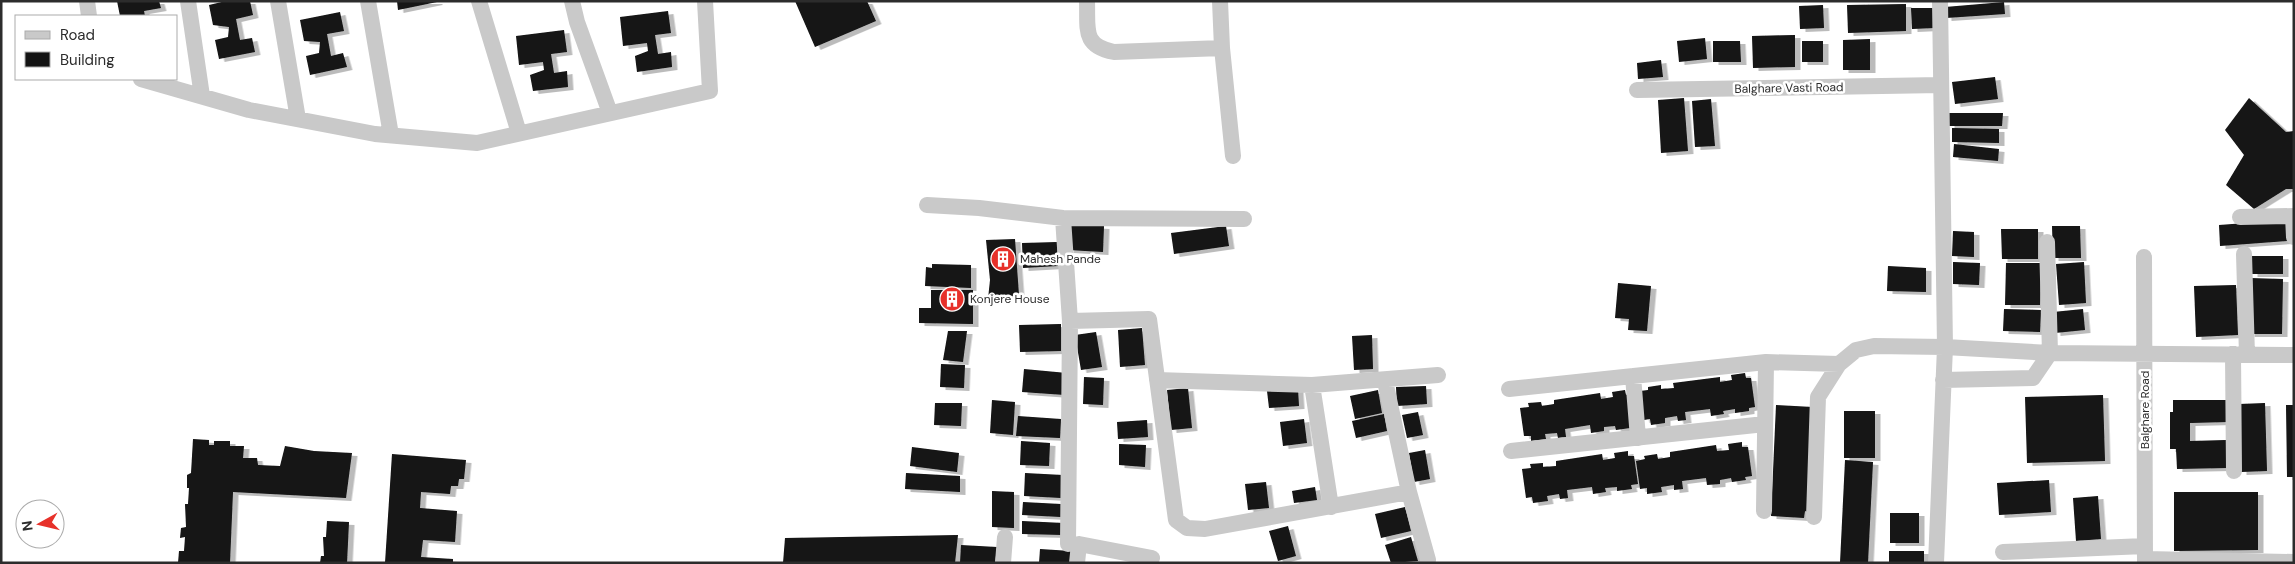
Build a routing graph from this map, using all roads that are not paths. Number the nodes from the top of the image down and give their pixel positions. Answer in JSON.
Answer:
{"nodes":[{"id":1,"x":87,"y":1,"type":"edge"},
{"id":2,"x":188,"y":1,"type":"edge"},
{"id":3,"x":278,"y":1,"type":"edge"},
{"id":4,"x":368,"y":1,"type":"edge"},
{"id":5,"x":479,"y":1,"type":"edge"},
{"id":6,"x":572,"y":1,"type":"edge"},
{"id":7,"x":705,"y":1,"type":"edge"},
{"id":8,"x":1087,"y":1,"type":"edge"},
{"id":9,"x":1220,"y":1,"type":"edge"},
{"id":10,"x":1940,"y":1,"type":"edge"},
{"id":11,"x":89,"y":15,"type":"edge"},
{"id":12,"x":1222,"y":48,"type":"junction"},
{"id":13,"x":145,"y":80,"type":"edge"},
{"id":14,"x":1941,"y":85,"type":"junction"},
{"id":15,"x":1637,"y":90,"type":"dead end"},
{"id":16,"x":202,"y":96,"type":"junction"},
{"id":17,"x":610,"y":113,"type":"junction"},
{"id":18,"x":298,"y":119,"type":"junction"},
{"id":19,"x":519,"y":133,"type":"junction"},
{"id":20,"x":391,"y":135,"type":"junction"},
{"id":21,"x":1233,"y":156,"type":"dead end"},
{"id":22,"x":927,"y":205,"type":"dead end"},
{"id":23,"x":2294,"y":216,"type":"edge"},
{"id":24,"x":2240,"y":217,"type":"dead end"},
{"id":25,"x":1063,"y":218,"type":"junction"},
{"id":26,"x":1244,"y":219,"type":"dead end"},
{"id":27,"x":2294,"y":237,"type":"edge"},
{"id":28,"x":2047,"y":242,"type":"dead end"},
{"id":29,"x":2244,"y":254,"type":"dead end"},
{"id":30,"x":2144,"y":257,"type":"dead end"},
{"id":31,"x":1070,"y":320,"type":"junction"},
{"id":32,"x":1945,"y":347,"type":"junction"},
{"id":33,"x":2050,"y":353,"type":"junction"},
{"id":34,"x":2146,"y":354,"type":"junction"},
{"id":35,"x":2240,"y":354,"type":"junction"},
{"id":36,"x":2294,"y":355,"type":"edge"},
{"id":37,"x":1766,"y":362,"type":"junction"},
{"id":38,"x":1839,"y":364,"type":"junction"},
{"id":39,"x":1438,"y":376,"type":"dead end"},
{"id":40,"x":1633,"y":376,"type":"junction"},
{"id":41,"x":1158,"y":380,"type":"junction"},
{"id":42,"x":1944,"y":380,"type":"junction"},
{"id":43,"x":1385,"y":381,"type":"junction"},
{"id":44,"x":1312,"y":385,"type":"junction"},
{"id":45,"x":1509,"y":389,"type":"dead end"},
{"id":46,"x":1766,"y":424,"type":"junction"},
{"id":47,"x":1638,"y":438,"type":"junction"},
{"id":48,"x":1511,"y":452,"type":"dead end"},
{"id":49,"x":2234,"y":471,"type":"dead end"},
{"id":50,"x":1409,"y":492,"type":"junction"},
{"id":51,"x":1331,"y":507,"type":"junction"},
{"id":52,"x":1764,"y":511,"type":"dead end"},
{"id":53,"x":1814,"y":517,"type":"dead end"},
{"id":54,"x":1005,"y":537,"type":"dead end"},
{"id":55,"x":1068,"y":544,"type":"dead end"},
{"id":56,"x":2004,"y":552,"type":"dead end"},
{"id":57,"x":2145,"y":556,"type":"edge"},
{"id":58,"x":1152,"y":558,"type":"dead end"},
{"id":59,"x":1428,"y":560,"type":"dead end"},
{"id":60,"x":2294,"y":562,"type":"edge"},
{"id":61,"x":1003,"y":563,"type":"edge"},
{"id":62,"x":1077,"y":563,"type":"edge"},
{"id":63,"x":1936,"y":563,"type":"edge"}],
"edges":[{"from":1,"to":11,"type":"street"},
{"from":2,"to":16,"type":"street"},
{"from":3,"to":18,"type":"street"},
{"from":4,"to":20,"type":"street"},
{"from":5,"to":19,"type":"street"},
{"from":6,"to":17,"type":"street"},
{"from":7,"to":17,"type":"street"},
{"from":8,"to":12,"type":"street"},
{"from":9,"to":12,"type":"street"},
{"from":10,"to":14,"type":"street"},
{"from":12,"to":21,"type":"street"},
{"from":13,"to":16,"type":"street"},
{"from":14,"to":15,"type":"street","name":"Balghare Vasti Road"},
{"from":14,"to":32,"type":"street"},
{"from":16,"to":18,"type":"street"},
{"from":17,"to":19,"type":"street"},
{"from":18,"to":20,"type":"street"},
{"from":19,"to":20,"type":"street"},
{"from":22,"to":25,"type":"street"},
{"from":23,"to":24,"type":"street"},
{"from":23,"to":27,"type":"street"},
{"from":25,"to":26,"type":"street"},
{"from":25,"to":31,"type":"street"},
{"from":28,"to":33,"type":"street"},
{"from":29,"to":35,"type":"street"},
{"from":30,"to":34,"type":"street","name":"Balghare Road"},
{"from":31,"to":41,"type":"street"},
{"from":31,"to":55,"type":"street"},
{"from":32,"to":33,"type":"street"},
{"from":32,"to":38,"type":"street"},
{"from":32,"to":42,"type":"street"},
{"from":33,"to":34,"type":"street"},
{"from":33,"to":42,"type":"street"},
{"from":34,"to":35,"type":"street"},
{"from":34,"to":57,"type":"street","name":"Balghare Road"},
{"from":35,"to":36,"type":"street"},
{"from":35,"to":49,"type":"street"},
{"from":37,"to":38,"type":"street"},
{"from":37,"to":40,"type":"street"},
{"from":37,"to":46,"type":"street"},
{"from":38,"to":53,"type":"street"},
{"from":39,"to":43,"type":"street"},
{"from":40,"to":45,"type":"street"},
{"from":40,"to":47,"type":"street"},
{"from":41,"to":44,"type":"street"},
{"from":41,"to":51,"type":"street"},
{"from":42,"to":63,"type":"street"},
{"from":43,"to":44,"type":"street"},
{"from":43,"to":50,"type":"street"},
{"from":44,"to":51,"type":"street"},
{"from":46,"to":47,"type":"street"},
{"from":46,"to":52,"type":"street"},
{"from":47,"to":48,"type":"street"},
{"from":50,"to":51,"type":"street"},
{"from":50,"to":59,"type":"street"},
{"from":54,"to":61,"type":"street"},
{"from":56,"to":57,"type":"street"},
{"from":57,"to":60,"type":"street"},
{"from":58,"to":62,"type":"street"}]}
